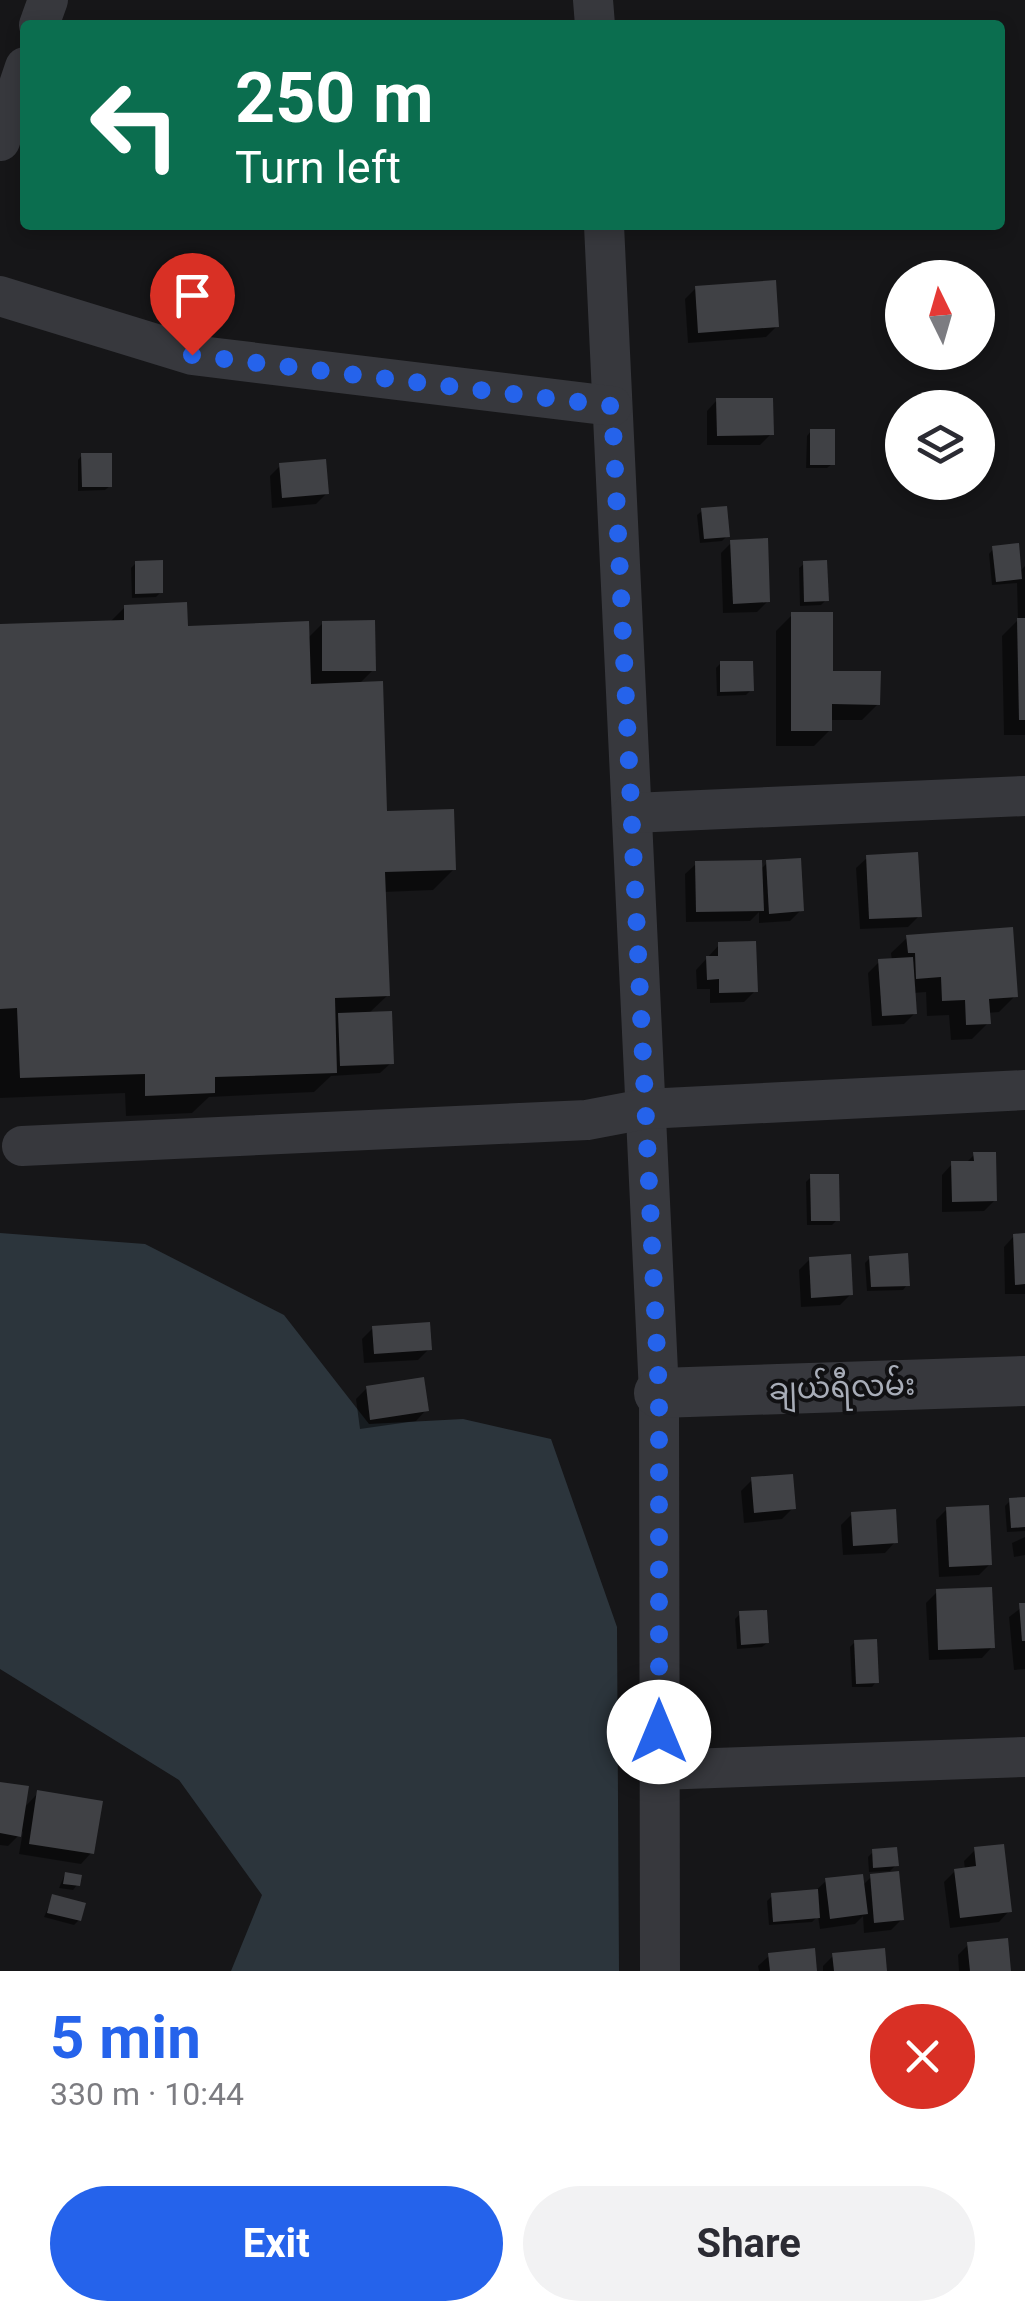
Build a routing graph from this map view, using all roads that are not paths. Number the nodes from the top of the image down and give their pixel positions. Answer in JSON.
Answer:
{"nodes":[{"id":1,"x":20,"y":82,"type":"edge"},
{"id":2,"x":0,"y":141,"type":"edge"},
{"id":3,"x":604,"y":230,"type":"edge"},
{"id":4,"x":0,"y":296,"type":"edge"},
{"id":5,"x":612,"y":406,"type":"junction"},
{"id":6,"x":1025,"y":796,"type":"edge"},
{"id":7,"x":632,"y":813,"type":"junction"},
{"id":8,"x":1025,"y":1090,"type":"edge"},
{"id":9,"x":646,"y":1109,"type":"junction"},
{"id":10,"x":22,"y":1146,"type":"dead end"},
{"id":11,"x":1025,"y":1381,"type":"edge"},
{"id":12,"x":659,"y":1393,"type":"junction"},
{"id":13,"x":1025,"y":1757,"type":"edge"},
{"id":14,"x":659,"y":1770,"type":"junction"},
{"id":15,"x":660,"y":1971,"type":"edge"}],
"edges":[{"from":1,"to":2,"type":"street"},
{"from":3,"to":5,"type":"street"},
{"from":4,"to":5,"type":"street"},
{"from":5,"to":7,"type":"street"},
{"from":6,"to":7,"type":"street"},
{"from":7,"to":9,"type":"street"},
{"from":8,"to":9,"type":"street"},
{"from":9,"to":10,"type":"street"},
{"from":9,"to":12,"type":"street"},
{"from":11,"to":12,"type":"street","name":"ချယ်ရီလမ်း"},
{"from":12,"to":14,"type":"street"},
{"from":13,"to":14,"type":"street"},
{"from":14,"to":15,"type":"street"}]}
